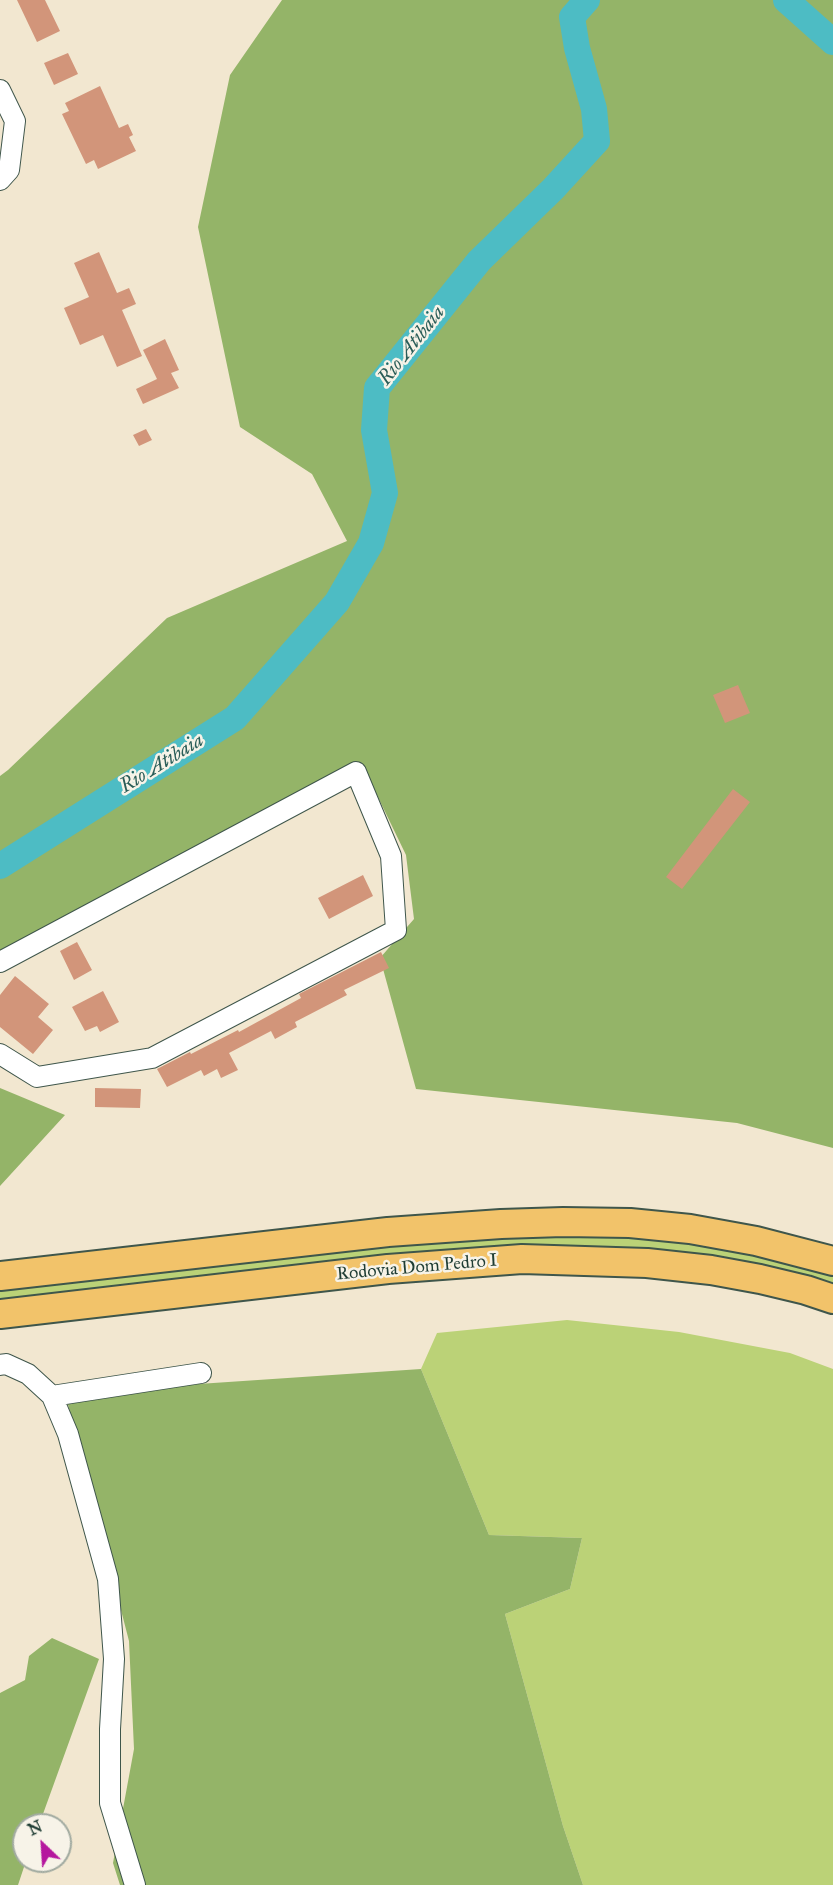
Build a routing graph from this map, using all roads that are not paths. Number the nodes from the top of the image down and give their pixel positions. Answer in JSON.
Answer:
{"nodes":[{"id":1,"x":0,"y":90,"type":"edge"},
{"id":2,"x":0,"y":180,"type":"edge"},
{"id":3,"x":0,"y":962,"type":"edge"},
{"id":4,"x":0,"y":1054,"type":"edge"},
{"id":5,"x":833,"y":1261,"type":"edge"},
{"id":6,"x":0,"y":1276,"type":"edge"},
{"id":7,"x":833,"y":1299,"type":"edge"},
{"id":8,"x":0,"y":1314,"type":"edge"},
{"id":9,"x":0,"y":1365,"type":"edge"},
{"id":10,"x":201,"y":1373,"type":"dead end"},
{"id":11,"x":52,"y":1396,"type":"junction"},
{"id":12,"x":135,"y":1885,"type":"edge"}],
"edges":[{"from":1,"to":2,"type":"street"},
{"from":3,"to":4,"type":"street"},
{"from":5,"to":6,"type":"highway","name":"Rodovia Dom Pedro I"},
{"from":7,"to":8,"type":"highway","name":"Rodovia Dom Pedro I"},
{"from":9,"to":11,"type":"street"},
{"from":10,"to":11,"type":"street"},
{"from":11,"to":12,"type":"street"}]}
